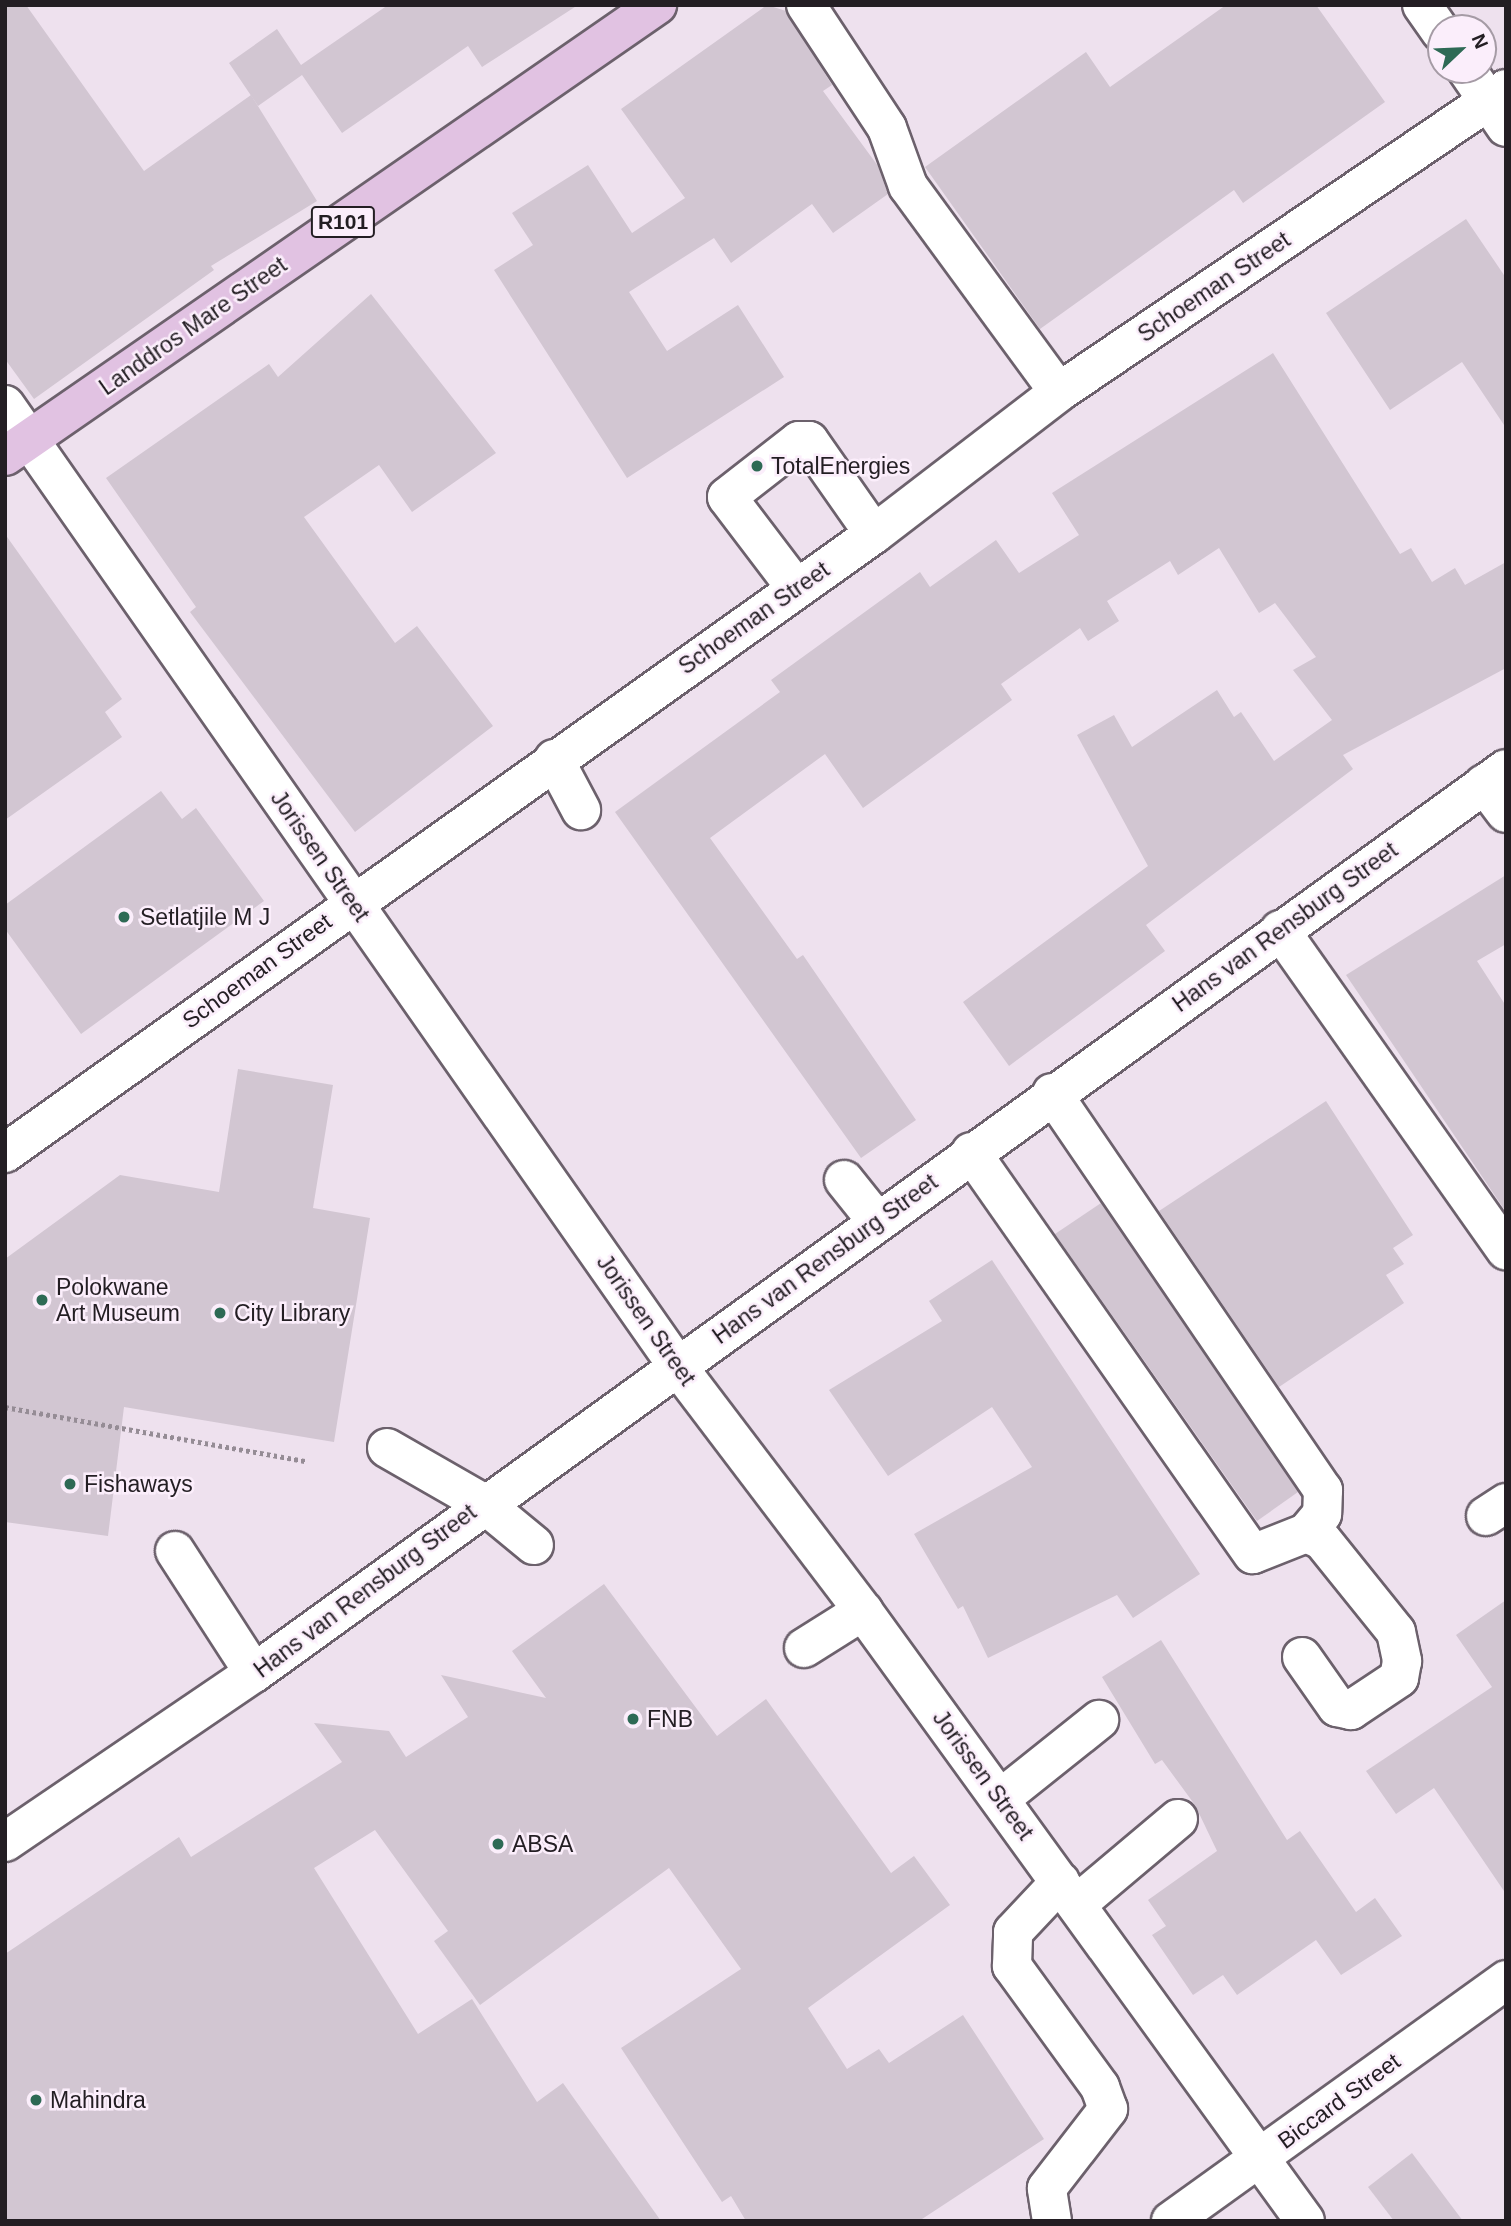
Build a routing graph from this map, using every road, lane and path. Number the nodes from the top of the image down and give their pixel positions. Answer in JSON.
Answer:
{"nodes":[{"id":1,"x":657,"y":5,"type":"edge"},
{"id":2,"x":806,"y":5,"type":"edge"},
{"id":3,"x":1480,"y":84,"type":"edge"},
{"id":4,"x":1500,"y":106,"type":"edge"},
{"id":5,"x":1059,"y":392,"type":"junction"},
{"id":6,"x":5,"y":405,"type":"edge"},
{"id":7,"x":17,"y":448,"type":"edge"},
{"id":8,"x":874,"y":534,"type":"junction"},
{"id":9,"x":796,"y":589,"type":"junction"},
{"id":10,"x":554,"y":759,"type":"junction"},
{"id":11,"x":1499,"y":789,"type":"edge"},
{"id":12,"x":581,"y":810,"type":"dead end"},
{"id":13,"x":352,"y":903,"type":"junction"},
{"id":14,"x":1280,"y":930,"type":"junction"},
{"id":15,"x":1052,"y":1093,"type":"junction"},
{"id":16,"x":971,"y":1152,"type":"junction"},
{"id":17,"x":5,"y":1153,"type":"edge"},
{"id":18,"x":845,"y":1180,"type":"dead end"},
{"id":19,"x":876,"y":1220,"type":"junction"},
{"id":20,"x":1506,"y":1250,"type":"edge"},
{"id":21,"x":678,"y":1367,"type":"junction"},
{"id":22,"x":5,"y":1407,"type":"edge"},
{"id":23,"x":387,"y":1448,"type":"dead end"},
{"id":24,"x":306,"y":1461,"type":"dead end"},
{"id":25,"x":483,"y":1503,"type":"junction"},
{"id":26,"x":1306,"y":1533,"type":"junction"},
{"id":27,"x":534,"y":1545,"type":"dead end"},
{"id":28,"x":175,"y":1551,"type":"dead end"},
{"id":29,"x":863,"y":1611,"type":"junction"},
{"id":30,"x":804,"y":1648,"type":"dead end"},
{"id":31,"x":1302,"y":1657,"type":"dead end"},
{"id":32,"x":254,"y":1673,"type":"junction"},
{"id":33,"x":1099,"y":1720,"type":"dead end"},
{"id":34,"x":1000,"y":1799,"type":"junction"},
{"id":35,"x":1178,"y":1819,"type":"dead end"},
{"id":36,"x":5,"y":1843,"type":"edge"},
{"id":37,"x":1068,"y":1893,"type":"junction"},
{"id":38,"x":1506,"y":1980,"type":"edge"},
{"id":39,"x":1261,"y":2157,"type":"junction"},
{"id":40,"x":1052,"y":2221,"type":"edge"},
{"id":41,"x":1171,"y":2221,"type":"edge"},
{"id":42,"x":1305,"y":2221,"type":"edge"}],
"edges":[{"from":1,"to":7,"type":"main road","name":"Landdros Mare Street","number":"R101"},
{"from":2,"to":5,"type":"street"},
{"from":3,"to":4,"type":"street"},
{"from":4,"to":5,"type":"street","name":"Schoeman Street"},
{"from":5,"to":8,"type":"street","name":"Schoeman Street"},
{"from":6,"to":7,"type":"street","name":"Jorissen Street"},
{"from":7,"to":13,"type":"street","name":"Jorissen Street"},
{"from":8,"to":9,"type":"street","name":"Schoeman Street"},
{"from":8,"to":9,"type":"street"},
{"from":9,"to":10,"type":"street","name":"Schoeman Street"},
{"from":10,"to":12,"type":"street"},
{"from":10,"to":13,"type":"street","name":"Schoeman Street"},
{"from":11,"to":14,"type":"street","name":"Hans van Rensburg Street"},
{"from":13,"to":17,"type":"street","name":"Schoeman Street"},
{"from":13,"to":21,"type":"street","name":"Jorissen Street"},
{"from":14,"to":15,"type":"street","name":"Hans van Rensburg Street"},
{"from":14,"to":20,"type":"street"},
{"from":15,"to":16,"type":"street","name":"Hans van Rensburg Street"},
{"from":15,"to":26,"type":"street"},
{"from":16,"to":19,"type":"street","name":"Hans van Rensburg Street"},
{"from":16,"to":26,"type":"street"},
{"from":18,"to":19,"type":"street"},
{"from":19,"to":21,"type":"street","name":"Hans van Rensburg Street"},
{"from":21,"to":25,"type":"street","name":"Hans van Rensburg Street"},
{"from":21,"to":29,"type":"street","name":"Jorissen Street"},
{"from":22,"to":24,"type":"path"},
{"from":23,"to":25,"type":"street"},
{"from":25,"to":27,"type":"street"},
{"from":25,"to":32,"type":"street","name":"Hans van Rensburg Street"},
{"from":26,"to":31,"type":"street"},
{"from":28,"to":32,"type":"street"},
{"from":29,"to":30,"type":"street"},
{"from":29,"to":34,"type":"street","name":"Jorissen Street"},
{"from":32,"to":36,"type":"street","name":"Hans van Rensburg Street"},
{"from":33,"to":34,"type":"street"},
{"from":34,"to":37,"type":"street","name":"Jorissen Street"},
{"from":35,"to":37,"type":"street"},
{"from":37,"to":39,"type":"street","name":"Jorissen Street"},
{"from":37,"to":40,"type":"street"},
{"from":38,"to":39,"type":"street","name":"Biccard Street"},
{"from":39,"to":41,"type":"street","name":"Biccard Street"},
{"from":39,"to":42,"type":"street","name":"Jorissen Street"}]}
